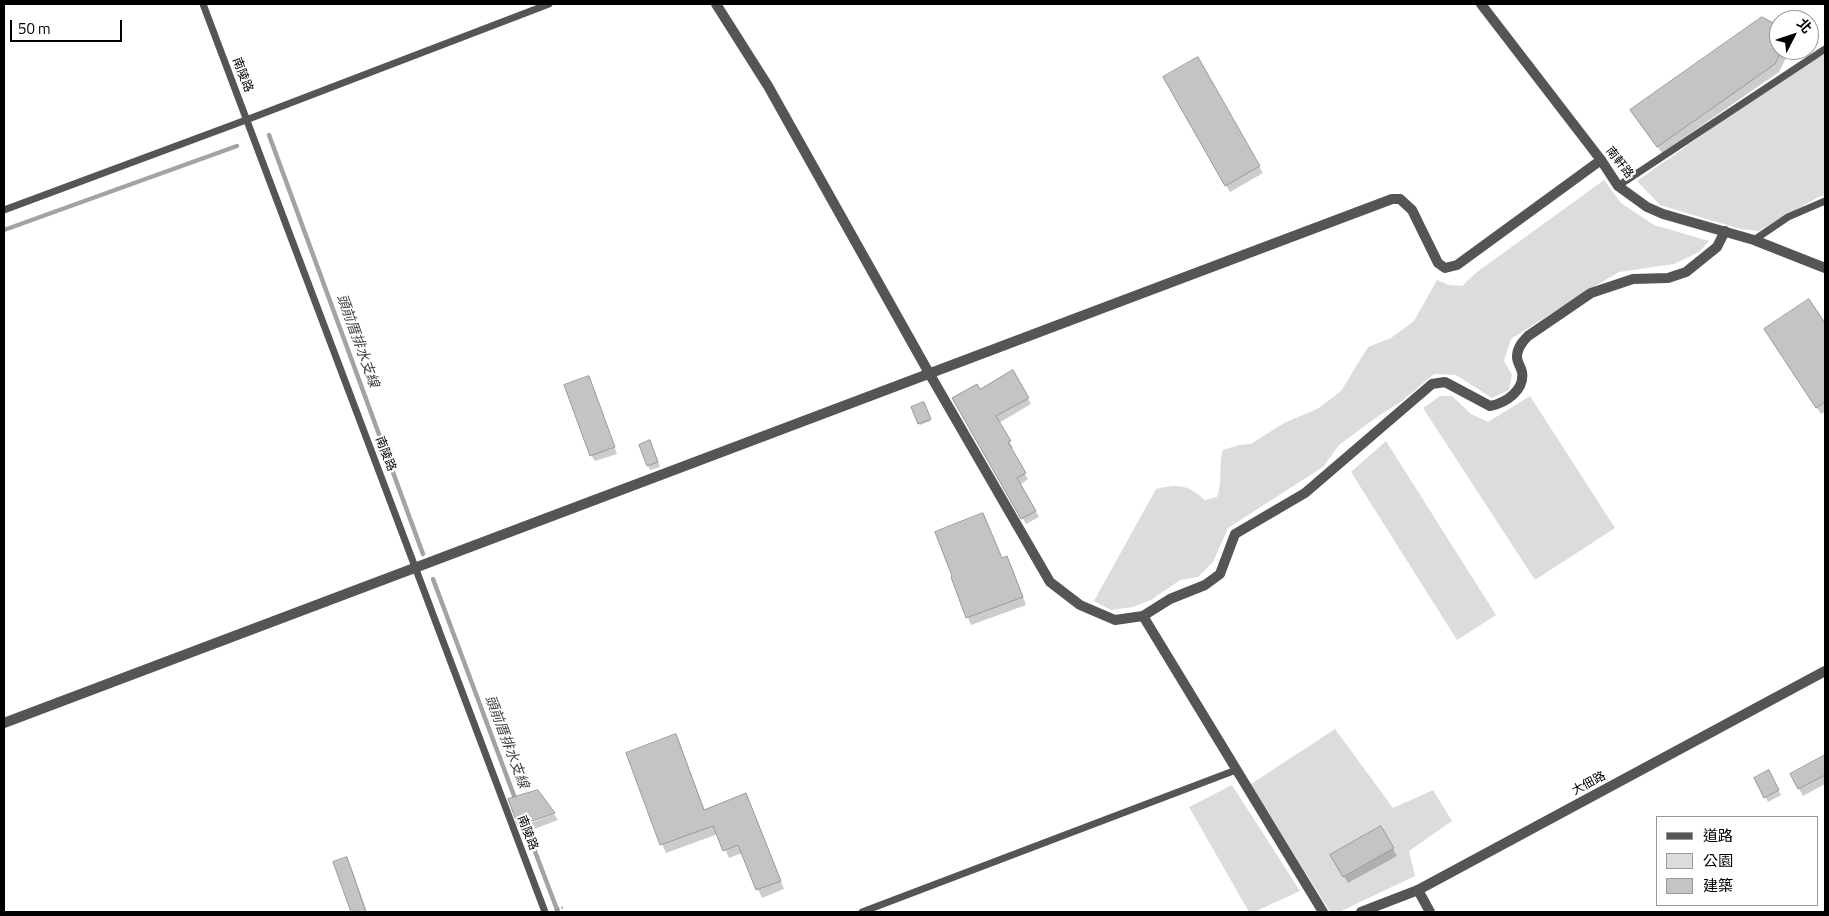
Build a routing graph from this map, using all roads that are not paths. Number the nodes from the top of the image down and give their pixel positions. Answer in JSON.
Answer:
{"nodes":[{"id":1,"x":203,"y":4,"type":"edge"},
{"id":2,"x":549,"y":4,"type":"edge"},
{"id":3,"x":716,"y":4,"type":"edge"},
{"id":4,"x":1481,"y":4,"type":"edge"},
{"id":5,"x":1825,"y":49,"type":"edge"},
{"id":6,"x":246,"y":120,"type":"junction"},
{"id":7,"x":1601,"y":160,"type":"junction"},
{"id":8,"x":1618,"y":186,"type":"junction"},
{"id":9,"x":1825,"y":201,"type":"edge"},
{"id":10,"x":4,"y":210,"type":"edge"},
{"id":11,"x":1725,"y":231,"type":"junction"},
{"id":12,"x":1754,"y":240,"type":"junction"},
{"id":13,"x":1825,"y":268,"type":"edge"},
{"id":14,"x":929,"y":373,"type":"junction"},
{"id":15,"x":417,"y":569,"type":"junction"},
{"id":16,"x":1143,"y":616,"type":"junction"},
{"id":17,"x":1825,"y":671,"type":"edge"},
{"id":18,"x":4,"y":723,"type":"edge"},
{"id":19,"x":1236,"y":770,"type":"junction"},
{"id":20,"x":1418,"y":890,"type":"junction"},
{"id":21,"x":545,"y":912,"type":"edge"},
{"id":22,"x":862,"y":912,"type":"edge"},
{"id":23,"x":1323,"y":912,"type":"edge"},
{"id":24,"x":1361,"y":912,"type":"edge"},
{"id":25,"x":1430,"y":912,"type":"edge"}],
"edges":[{"from":1,"to":6,"type":"lane","name":"南陵路"},
{"from":2,"to":6,"type":"lane"},
{"from":3,"to":14,"type":"street"},
{"from":4,"to":7,"type":"street","name":"南軒路"},
{"from":5,"to":8,"type":"lane"},
{"from":6,"to":10,"type":"lane"},
{"from":6,"to":15,"type":"lane","name":"南陵路"},
{"from":7,"to":8,"type":"street","name":"南軒路"},
{"from":7,"to":14,"type":"street"},
{"from":8,"to":11,"type":"street","name":"南軒路"},
{"from":9,"to":12,"type":"lane"},
{"from":11,"to":12,"type":"street","name":"南軒路"},
{"from":11,"to":16,"type":"street"},
{"from":12,"to":13,"type":"street","name":"南軒路"},
{"from":14,"to":15,"type":"street"},
{"from":14,"to":16,"type":"street"},
{"from":15,"to":18,"type":"street"},
{"from":15,"to":21,"type":"lane","name":"南陵路"},
{"from":16,"to":19,"type":"street"},
{"from":17,"to":20,"type":"street","name":"大佃路"},
{"from":19,"to":22,"type":"lane"},
{"from":19,"to":23,"type":"street"},
{"from":20,"to":24,"type":"street","name":"大佃路"},
{"from":20,"to":25,"type":"street"}]}
